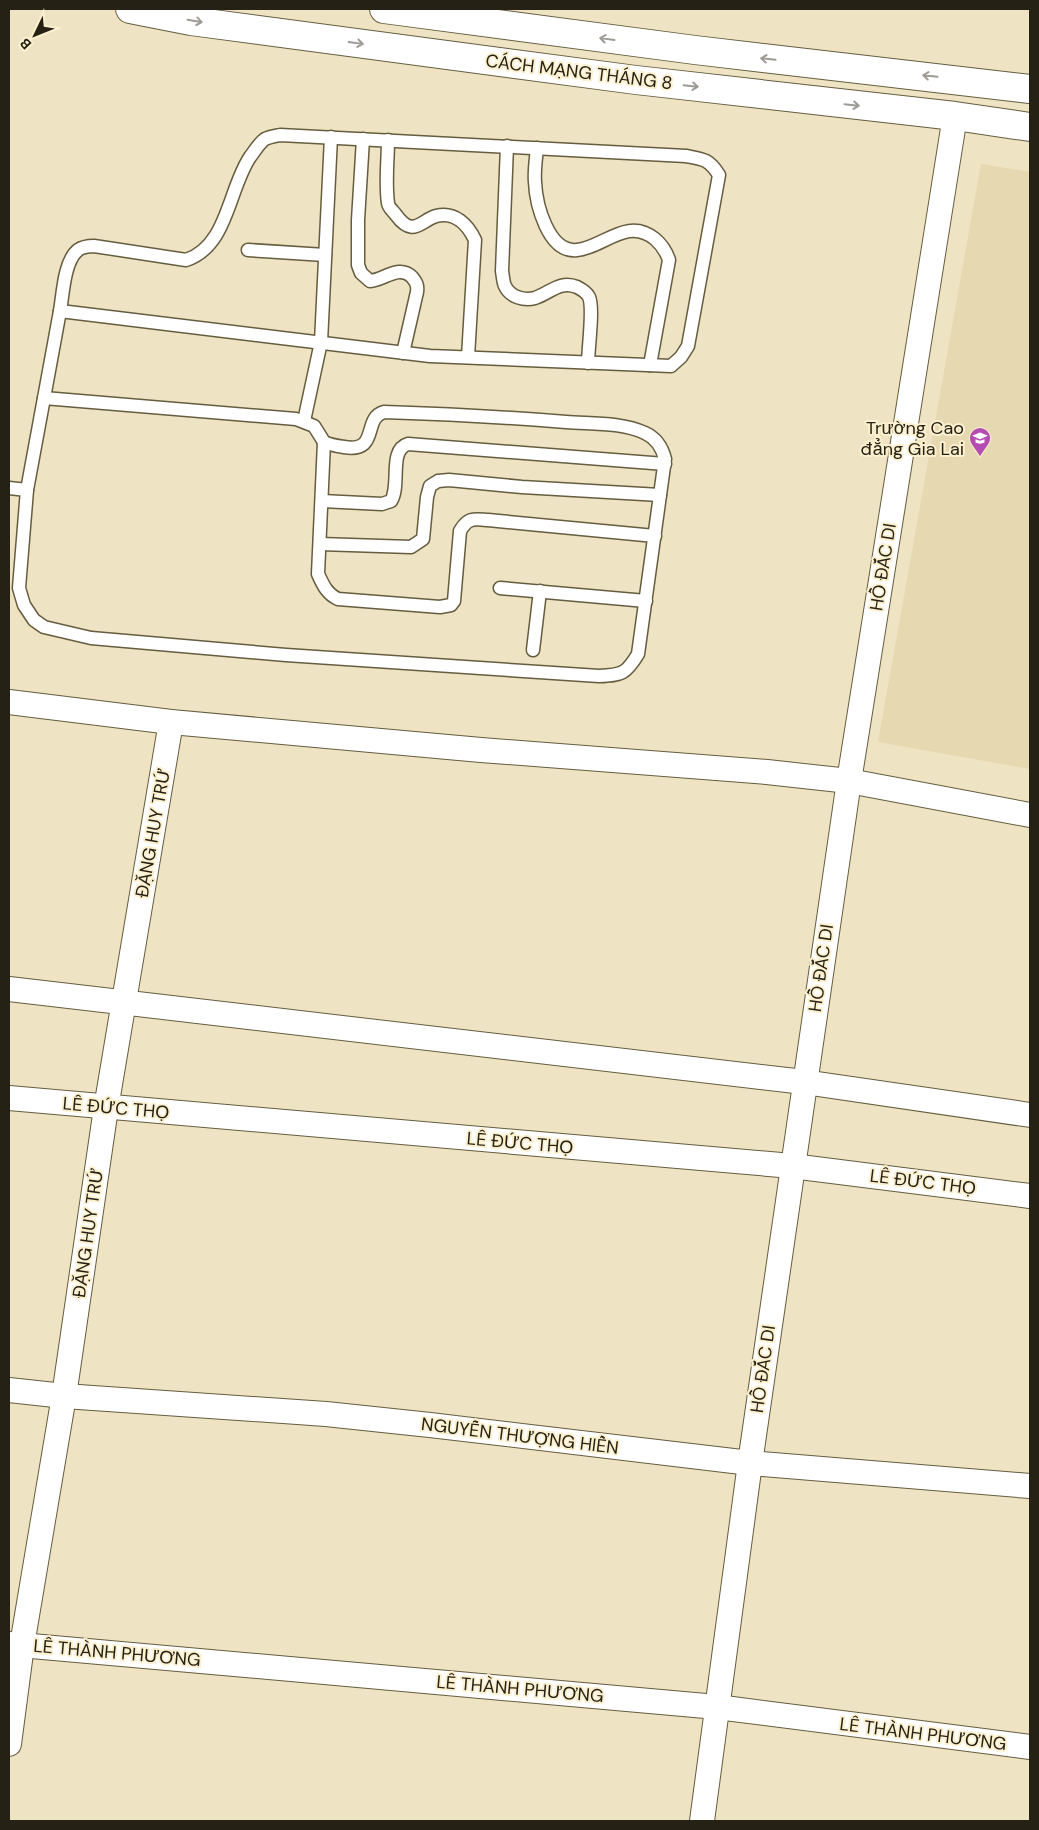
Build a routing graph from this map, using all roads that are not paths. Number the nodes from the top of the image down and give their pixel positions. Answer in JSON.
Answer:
{"nodes":[{"id":1,"x":130,"y":9,"type":"edge"},
{"id":2,"x":384,"y":9,"type":"edge"},
{"id":3,"x":961,"y":80,"type":"junction"},
{"id":4,"x":1030,"y":89,"type":"edge"},
{"id":5,"x":955,"y":116,"type":"junction"},
{"id":6,"x":1030,"y":127,"type":"edge"},
{"id":7,"x":331,"y":137,"type":"junction"},
{"id":8,"x":363,"y":139,"type":"junction"},
{"id":9,"x":388,"y":140,"type":"junction"},
{"id":10,"x":507,"y":146,"type":"junction"},
{"id":11,"x":537,"y":148,"type":"junction"},
{"id":12,"x":248,"y":250,"type":"dead end"},
{"id":13,"x":325,"y":256,"type":"junction"},
{"id":14,"x":60,"y":312,"type":"junction"},
{"id":15,"x":321,"y":342,"type":"junction"},
{"id":16,"x":403,"y":353,"type":"junction"},
{"id":17,"x":468,"y":357,"type":"junction"},
{"id":18,"x":588,"y":363,"type":"junction"},
{"id":19,"x":650,"y":365,"type":"junction"},
{"id":20,"x":44,"y":398,"type":"junction"},
{"id":21,"x":304,"y":421,"type":"junction"},
{"id":22,"x":324,"y":442,"type":"junction"},
{"id":23,"x":665,"y":464,"type":"junction"},
{"id":24,"x":9,"y":488,"type":"edge"},
{"id":25,"x":27,"y":490,"type":"junction"},
{"id":26,"x":660,"y":495,"type":"junction"},
{"id":27,"x":322,"y":501,"type":"junction"},
{"id":28,"x":654,"y":536,"type":"junction"},
{"id":29,"x":320,"y":544,"type":"junction"},
{"id":30,"x":500,"y":588,"type":"dead end"},
{"id":31,"x":540,"y":591,"type":"junction"},
{"id":32,"x":646,"y":601,"type":"junction"},
{"id":33,"x":533,"y":650,"type":"dead end"},
{"id":34,"x":9,"y":702,"type":"edge"},
{"id":35,"x":171,"y":722,"type":"junction"},
{"id":36,"x":849,"y":781,"type":"junction"},
{"id":37,"x":1030,"y":815,"type":"edge"},
{"id":38,"x":9,"y":989,"type":"edge"},
{"id":39,"x":124,"y":1003,"type":"junction"},
{"id":40,"x":804,"y":1082,"type":"junction"},
{"id":41,"x":9,"y":1098,"type":"edge"},
{"id":42,"x":106,"y":1108,"type":"junction"},
{"id":43,"x":1030,"y":1114,"type":"edge"},
{"id":44,"x":792,"y":1166,"type":"junction"},
{"id":45,"x":1030,"y":1196,"type":"edge"},
{"id":46,"x":9,"y":1390,"type":"edge"},
{"id":47,"x":64,"y":1396,"type":"junction"},
{"id":48,"x":750,"y":1463,"type":"junction"},
{"id":49,"x":1030,"y":1486,"type":"edge"},
{"id":50,"x":15,"y":1644,"type":"edge"},
{"id":51,"x":717,"y":1707,"type":"junction"},
{"id":52,"x":9,"y":1744,"type":"edge"},
{"id":53,"x":1030,"y":1747,"type":"edge"},
{"id":54,"x":702,"y":1821,"type":"edge"}],
"edges":[{"from":1,"to":5,"type":"main road","name":"CÁCH MẠNG THÁNG 8","one_way":true},
{"from":3,"to":2,"type":"main road","name":"CÁCH MẠNG THÁNG 8","one_way":true},
{"from":3,"to":4,"type":"main road","name":"CÁCH MẠNG THÁNG 8"},
{"from":3,"to":5,"type":"main road"},
{"from":5,"to":6,"type":"main road","name":"CÁCH MẠNG THÁNG 8"},
{"from":5,"to":36,"type":"street","name":"HỒ ĐẮC DI"},
{"from":7,"to":8,"type":"lane"},
{"from":7,"to":13,"type":"lane"},
{"from":7,"to":14,"type":"lane"},
{"from":8,"to":9,"type":"lane"},
{"from":8,"to":16,"type":"lane"},
{"from":9,"to":10,"type":"lane"},
{"from":9,"to":17,"type":"lane"},
{"from":10,"to":11,"type":"lane"},
{"from":10,"to":18,"type":"lane"},
{"from":11,"to":19,"type":"lane"},
{"from":11,"to":19,"type":"lane"},
{"from":12,"to":13,"type":"lane"},
{"from":13,"to":15,"type":"lane"},
{"from":14,"to":15,"type":"lane"},
{"from":14,"to":20,"type":"lane"},
{"from":15,"to":16,"type":"lane"},
{"from":15,"to":21,"type":"lane"},
{"from":16,"to":17,"type":"lane"},
{"from":17,"to":18,"type":"lane"},
{"from":18,"to":19,"type":"lane"},
{"from":20,"to":21,"type":"lane"},
{"from":20,"to":25,"type":"lane"},
{"from":21,"to":22,"type":"lane"},
{"from":22,"to":23,"type":"lane"},
{"from":22,"to":27,"type":"lane"},
{"from":23,"to":26,"type":"lane"},
{"from":23,"to":27,"type":"lane"},
{"from":24,"to":25,"type":"lane"},
{"from":25,"to":32,"type":"lane"},
{"from":26,"to":28,"type":"lane"},
{"from":26,"to":29,"type":"lane"},
{"from":27,"to":29,"type":"lane"},
{"from":28,"to":29,"type":"lane"},
{"from":28,"to":32,"type":"lane"},
{"from":30,"to":31,"type":"lane"},
{"from":31,"to":32,"type":"lane"},
{"from":31,"to":33,"type":"lane"},
{"from":34,"to":35,"type":"street"},
{"from":35,"to":36,"type":"street"},
{"from":35,"to":39,"type":"street","name":"ĐẶNG HUY TRỨ"},
{"from":36,"to":37,"type":"street"},
{"from":36,"to":40,"type":"street","name":"HỒ ĐẮC DI"},
{"from":38,"to":39,"type":"street"},
{"from":39,"to":40,"type":"street"},
{"from":39,"to":42,"type":"street","name":"ĐẶNG HUY TRỨ"},
{"from":40,"to":43,"type":"street"},
{"from":40,"to":44,"type":"street","name":"HỒ ĐẮC DI"},
{"from":41,"to":42,"type":"street","name":"LÊ ĐỨC THỌ"},
{"from":42,"to":44,"type":"street","name":"LÊ ĐỨC THỌ"},
{"from":42,"to":47,"type":"street","name":"ĐẶNG HUY TRỨ"},
{"from":44,"to":45,"type":"street","name":"LÊ ĐỨC THỌ"},
{"from":44,"to":48,"type":"street","name":"HỒ ĐẮC DI"},
{"from":46,"to":47,"type":"street","name":"NGUYỄN THƯỢNG HIỀN"},
{"from":47,"to":48,"type":"street","name":"NGUYỄN THƯỢNG HIỀN"},
{"from":47,"to":50,"type":"street","name":"ĐẶNG HUY TRỨ"},
{"from":48,"to":49,"type":"street","name":"NGUYỄN THƯỢNG HIỀN"},
{"from":48,"to":51,"type":"street","name":"HỒ ĐẮC DI"},
{"from":50,"to":51,"type":"street","name":"LÊ THÀNH PHƯƠNG"},
{"from":50,"to":52,"type":"street","name":"ĐẶNG HUY TRỨ"},
{"from":51,"to":53,"type":"street","name":"LÊ THÀNH PHƯƠNG"},
{"from":51,"to":54,"type":"street","name":"HỒ ĐẮC DI"}]}
